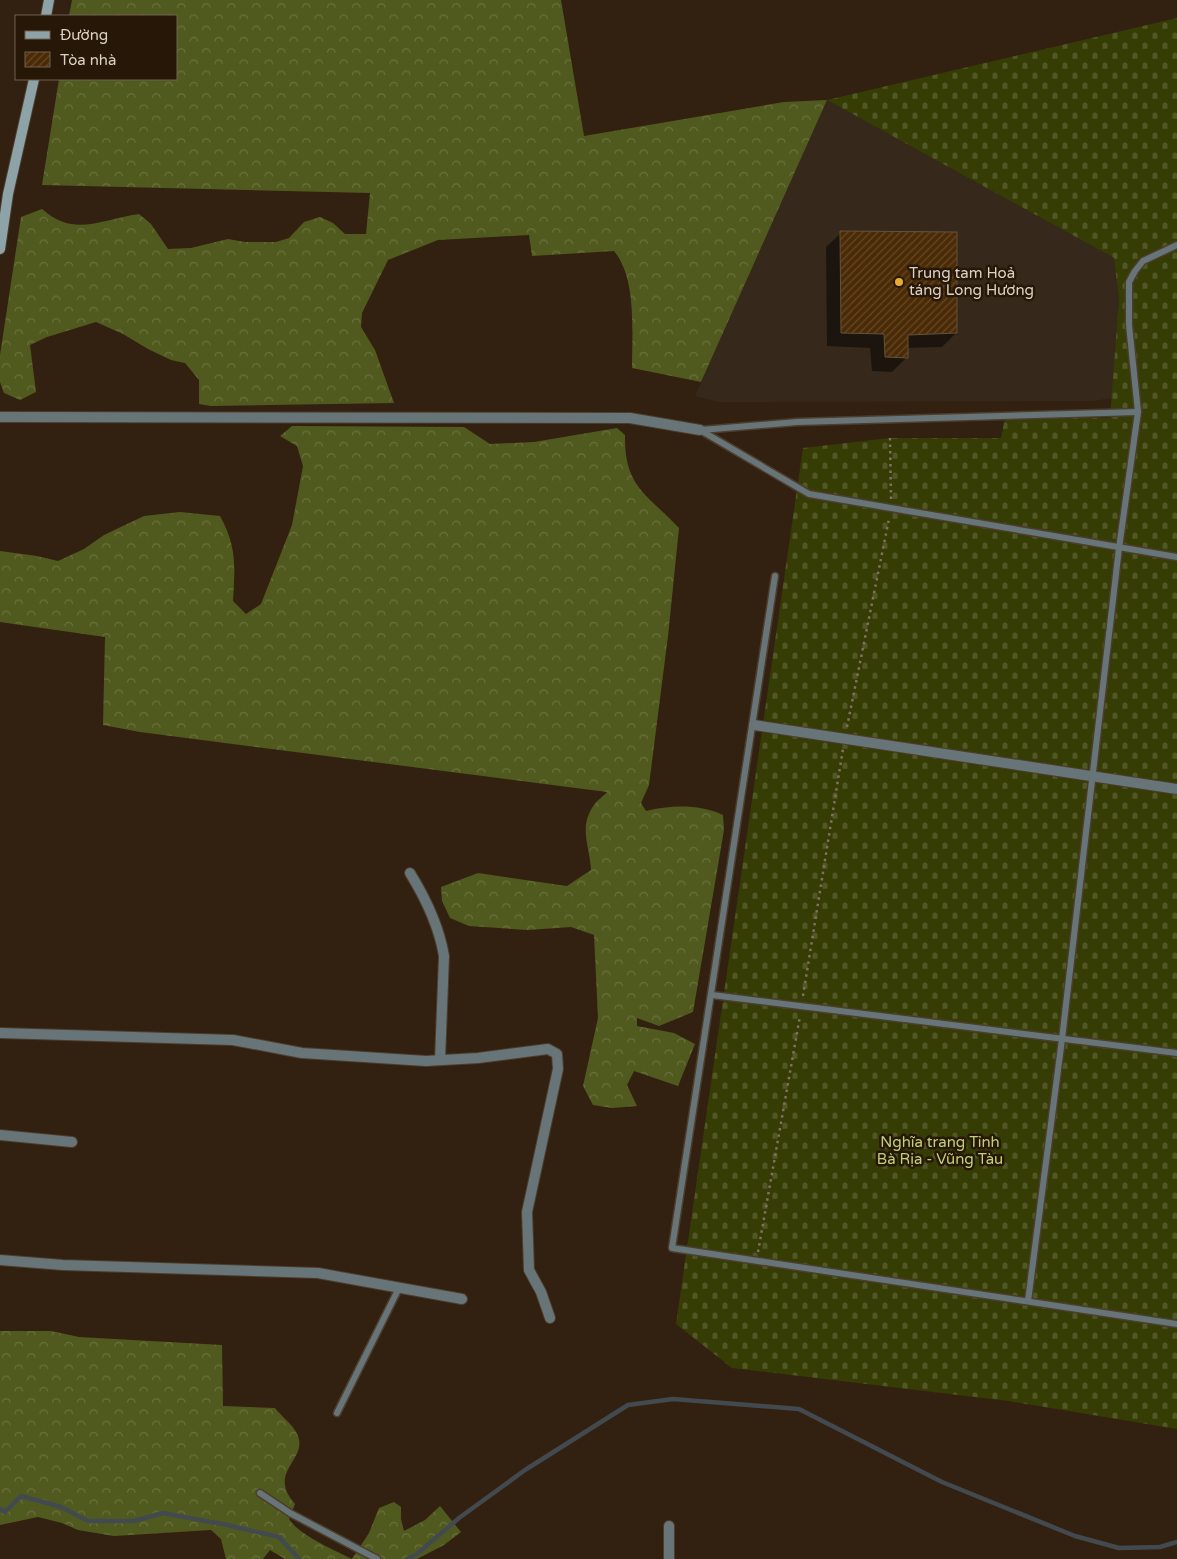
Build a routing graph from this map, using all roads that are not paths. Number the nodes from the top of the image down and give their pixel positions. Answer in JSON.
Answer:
{"nodes":[{"id":1,"x":48,"y":0,"type":"edge"},
{"id":2,"x":46,"y":15,"type":"edge"},
{"id":3,"x":34,"y":80,"type":"edge"},
{"id":4,"x":1177,"y":245,"type":"edge"},
{"id":5,"x":0,"y":249,"type":"edge"},
{"id":6,"x":1138,"y":412,"type":"junction"},
{"id":7,"x":0,"y":417,"type":"edge"},
{"id":8,"x":700,"y":430,"type":"junction"},
{"id":9,"x":1119,"y":548,"type":"junction"},
{"id":10,"x":1177,"y":557,"type":"edge"},
{"id":11,"x":775,"y":576,"type":"dead end"},
{"id":12,"x":754,"y":726,"type":"junction"},
{"id":13,"x":1094,"y":776,"type":"junction"},
{"id":14,"x":1177,"y":789,"type":"edge"},
{"id":15,"x":410,"y":873,"type":"dead end"},
{"id":16,"x":712,"y":995,"type":"junction"},
{"id":17,"x":0,"y":1033,"type":"edge"},
{"id":18,"x":1062,"y":1039,"type":"junction"},
{"id":19,"x":1177,"y":1054,"type":"edge"},
{"id":20,"x":440,"y":1060,"type":"junction"},
{"id":21,"x":0,"y":1135,"type":"edge"},
{"id":22,"x":72,"y":1142,"type":"dead end"},
{"id":23,"x":0,"y":1260,"type":"edge"},
{"id":24,"x":399,"y":1288,"type":"junction"},
{"id":25,"x":462,"y":1299,"type":"dead end"},
{"id":26,"x":1028,"y":1301,"type":"junction"},
{"id":27,"x":550,"y":1318,"type":"dead end"},
{"id":28,"x":1177,"y":1324,"type":"edge"},
{"id":29,"x":337,"y":1413,"type":"dead end"},
{"id":30,"x":260,"y":1493,"type":"dead end"},
{"id":31,"x":669,"y":1526,"type":"dead end"},
{"id":32,"x":377,"y":1559,"type":"edge"},
{"id":33,"x":669,"y":1559,"type":"edge"}],
"edges":[{"from":1,"to":2,"type":"main road"},
{"from":3,"to":5,"type":"main road"},
{"from":4,"to":6,"type":"lane"},
{"from":6,"to":8,"type":"lane"},
{"from":6,"to":9,"type":"lane"},
{"from":7,"to":8,"type":"street"},
{"from":8,"to":9,"type":"lane"},
{"from":9,"to":10,"type":"lane"},
{"from":9,"to":13,"type":"lane"},
{"from":11,"to":12,"type":"lane"},
{"from":12,"to":13,"type":"street"},
{"from":12,"to":16,"type":"lane"},
{"from":13,"to":14,"type":"street"},
{"from":13,"to":18,"type":"lane"},
{"from":15,"to":20,"type":"street"},
{"from":16,"to":18,"type":"lane"},
{"from":16,"to":26,"type":"lane"},
{"from":17,"to":20,"type":"street"},
{"from":18,"to":19,"type":"lane"},
{"from":18,"to":26,"type":"lane"},
{"from":20,"to":27,"type":"street"},
{"from":21,"to":22,"type":"street"},
{"from":23,"to":24,"type":"street"},
{"from":24,"to":25,"type":"street"},
{"from":24,"to":29,"type":"lane"},
{"from":26,"to":28,"type":"lane"},
{"from":30,"to":32,"type":"lane"},
{"from":31,"to":33,"type":"street"}]}
